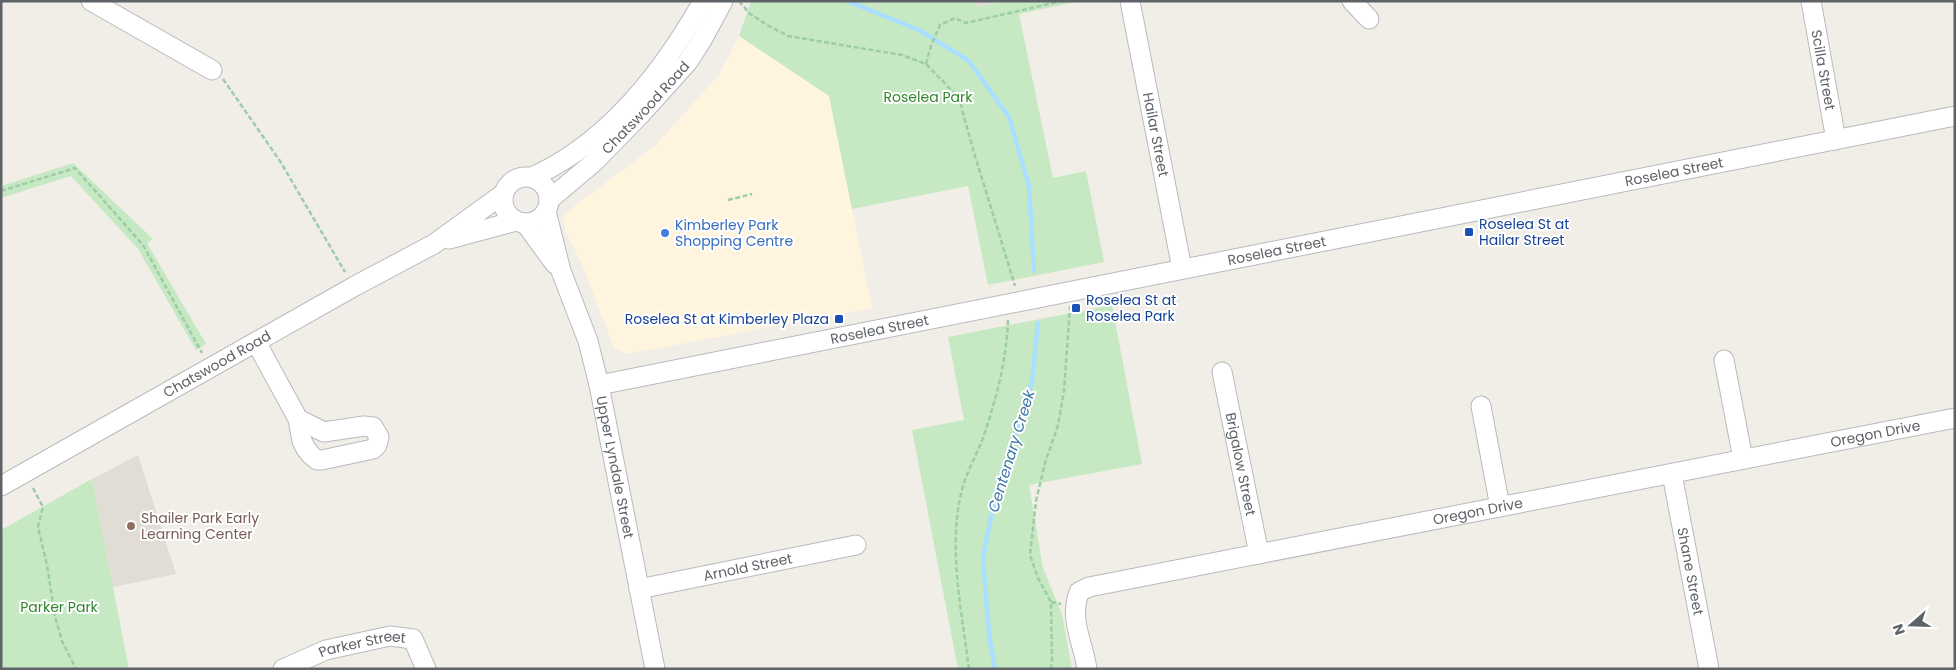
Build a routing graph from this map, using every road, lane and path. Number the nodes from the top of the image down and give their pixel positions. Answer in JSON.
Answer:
{"nodes":[{"id":1,"x":91,"y":1,"type":"edge"},
{"id":2,"x":704,"y":1,"type":"edge"},
{"id":3,"x":723,"y":1,"type":"edge"},
{"id":4,"x":739,"y":1,"type":"edge"},
{"id":5,"x":1062,"y":1,"type":"edge"},
{"id":6,"x":1130,"y":1,"type":"edge"},
{"id":7,"x":1352,"y":1,"type":"edge"},
{"id":8,"x":1811,"y":1,"type":"edge"},
{"id":9,"x":1369,"y":19,"type":"dead end"},
{"id":10,"x":674,"y":64,"type":"junction"},
{"id":11,"x":926,"y":64,"type":"junction"},
{"id":12,"x":212,"y":70,"type":"joint"},
{"id":13,"x":1955,"y":116,"type":"edge"},
{"id":14,"x":1836,"y":140,"type":"junction"},
{"id":15,"x":532,"y":177,"type":"junction"},
{"id":16,"x":1,"y":191,"type":"edge"},
{"id":17,"x":503,"y":194,"type":"junction"},
{"id":18,"x":752,"y":194,"type":"dead end"},
{"id":19,"x":728,"y":200,"type":"dead end"},
{"id":20,"x":548,"y":205,"type":"junction"},
{"id":21,"x":520,"y":222,"type":"junction"},
{"id":22,"x":434,"y":244,"type":"junction"},
{"id":23,"x":1182,"y":269,"type":"junction"},
{"id":24,"x":561,"y":271,"type":"junction"},
{"id":25,"x":345,"y":272,"type":"dead end"},
{"id":26,"x":1014,"y":284,"type":"dead end"},
{"id":27,"x":1061,"y":307,"type":"dead end"},
{"id":28,"x":1008,"y":317,"type":"dead end"},
{"id":29,"x":256,"y":342,"type":"junction"},
{"id":30,"x":202,"y":352,"type":"dead end"},
{"id":31,"x":1724,"y":360,"type":"dead end"},
{"id":32,"x":1222,"y":372,"type":"dead end"},
{"id":33,"x":599,"y":385,"type":"junction"},
{"id":34,"x":1481,"y":406,"type":"dead end"},
{"id":35,"x":298,"y":418,"type":"dead end"},
{"id":36,"x":1955,"y":418,"type":"edge"},
{"id":37,"x":1743,"y":459,"type":"junction"},
{"id":38,"x":1672,"y":474,"type":"junction"},
{"id":39,"x":1,"y":486,"type":"edge"},
{"id":40,"x":33,"y":488,"type":"dead end"},
{"id":41,"x":1500,"y":507,"type":"junction"},
{"id":42,"x":856,"y":545,"type":"dead end"},
{"id":43,"x":1259,"y":554,"type":"junction"},
{"id":44,"x":639,"y":590,"type":"junction"},
{"id":45,"x":76,"y":669,"type":"edge"},
{"id":46,"x":283,"y":669,"type":"edge"},
{"id":47,"x":426,"y":669,"type":"edge"},
{"id":48,"x":655,"y":669,"type":"edge"},
{"id":49,"x":969,"y":669,"type":"edge"},
{"id":50,"x":1051,"y":669,"type":"edge"},
{"id":51,"x":1087,"y":669,"type":"edge"},
{"id":52,"x":1709,"y":669,"type":"edge"}],
"edges":[{"from":1,"to":12,"type":"street"},
{"from":2,"to":10,"type":"street","name":"Chatswood Road"},
{"from":3,"to":10,"type":"street","name":"Chatswood Road"},
{"from":4,"to":11,"type":"path"},
{"from":5,"to":11,"type":"path"},
{"from":6,"to":23,"type":"street","name":"Hailar Street"},
{"from":7,"to":9,"type":"street"},
{"from":8,"to":14,"type":"street","name":"Scilla Street"},
{"from":10,"to":15,"type":"street","name":"Chatswood Road"},
{"from":10,"to":20,"type":"street","name":"Chatswood Road"},
{"from":11,"to":26,"type":"path"},
{"from":12,"to":25,"type":"path"},
{"from":13,"to":14,"type":"street","name":"Roselea Street"},
{"from":14,"to":23,"type":"street","name":"Roselea Street"},
{"from":15,"to":17,"type":"street"},
{"from":15,"to":20,"type":"street"},
{"from":16,"to":30,"type":"path"},
{"from":17,"to":21,"type":"street"},
{"from":17,"to":22,"type":"street","name":"Chatswood Road"},
{"from":18,"to":19,"type":"path"},
{"from":20,"to":21,"type":"street"},
{"from":20,"to":24,"type":"street","name":"Upper Lyndale Street"},
{"from":21,"to":22,"type":"street","name":"Chatswood Road"},
{"from":21,"to":24,"type":"street","name":"Upper Lyndale Street"},
{"from":22,"to":29,"type":"street","name":"Chatswood Road"},
{"from":23,"to":33,"type":"street","name":"Roselea Street"},
{"from":24,"to":33,"type":"street","name":"Upper Lyndale Street"},
{"from":27,"to":50,"type":"path"},
{"from":28,"to":49,"type":"path"},
{"from":29,"to":35,"type":"street"},
{"from":29,"to":39,"type":"street","name":"Chatswood Road"},
{"from":31,"to":37,"type":"street"},
{"from":32,"to":43,"type":"street","name":"Brigalow Street"},
{"from":33,"to":44,"type":"street","name":"Upper Lyndale Street"},
{"from":34,"to":41,"type":"street"},
{"from":36,"to":37,"type":"street","name":"Oregon Drive"},
{"from":37,"to":38,"type":"street","name":"Oregon Drive"},
{"from":38,"to":41,"type":"street","name":"Oregon Drive"},
{"from":38,"to":52,"type":"street","name":"Shane Street"},
{"from":40,"to":45,"type":"path"},
{"from":41,"to":43,"type":"street","name":"Oregon Drive"},
{"from":42,"to":44,"type":"street","name":"Arnold Street"},
{"from":43,"to":51,"type":"street","name":"Oregon Drive"},
{"from":44,"to":48,"type":"street","name":"Upper Lyndale Street"},
{"from":46,"to":47,"type":"street","name":"Parker Street"}]}
